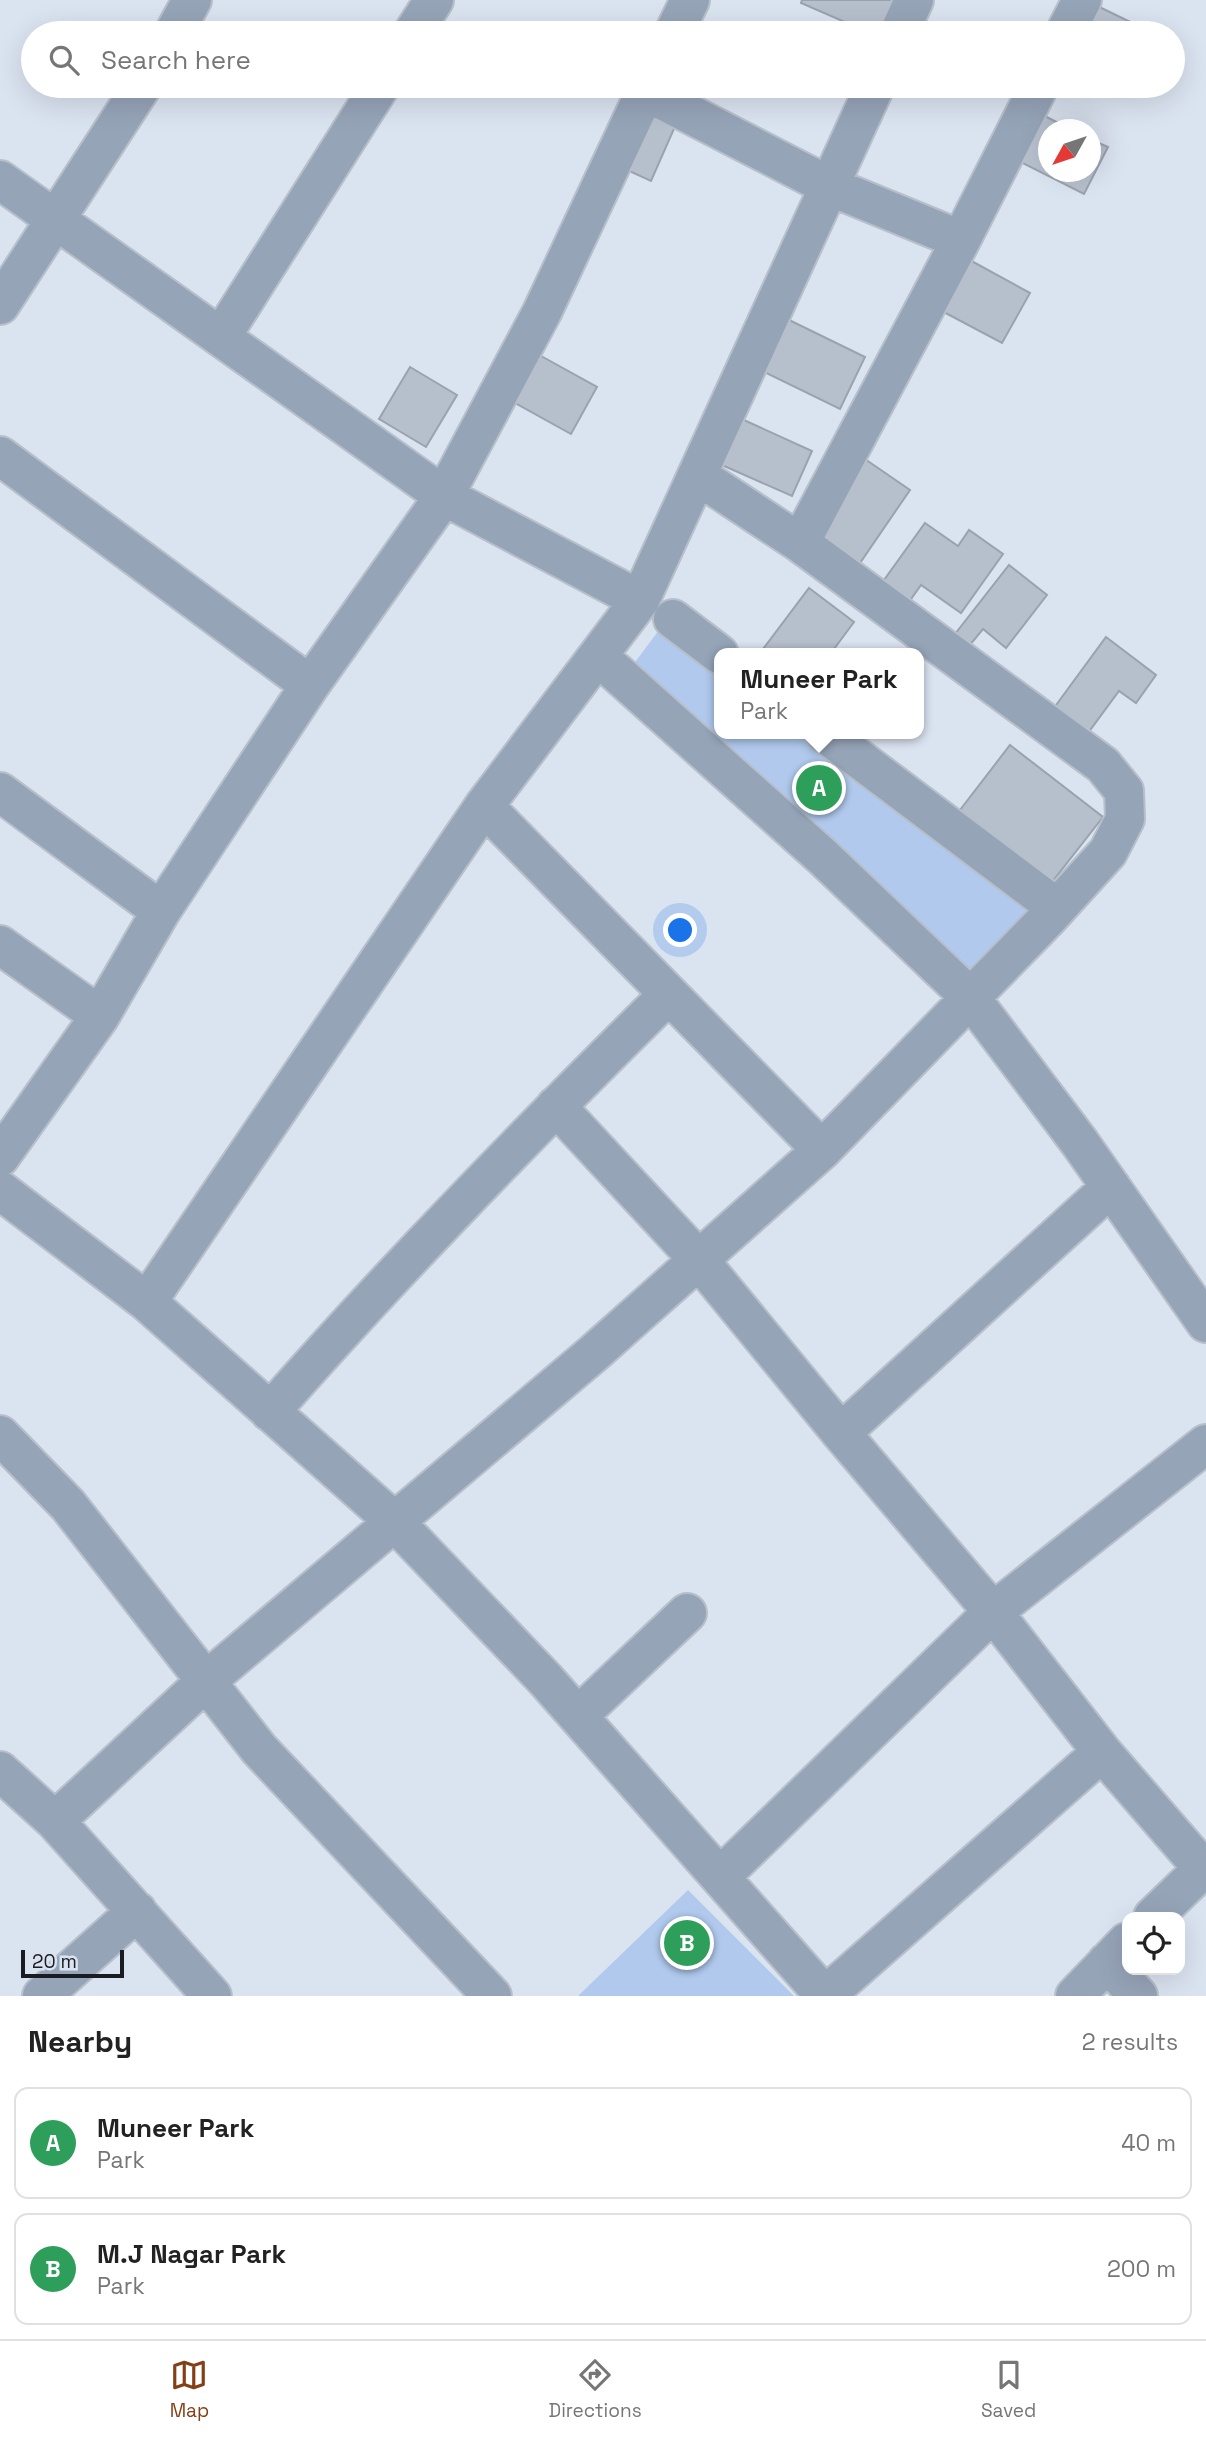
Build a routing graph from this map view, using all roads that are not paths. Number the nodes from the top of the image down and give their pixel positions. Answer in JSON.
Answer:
{"nodes":[{"id":1,"x":192,"y":0,"type":"edge"},
{"id":2,"x":434,"y":0,"type":"edge"},
{"id":3,"x":690,"y":0,"type":"edge"},
{"id":4,"x":914,"y":0,"type":"edge"},
{"id":5,"x":1082,"y":0,"type":"edge"},
{"id":6,"x":181,"y":21,"type":"edge"},
{"id":7,"x":421,"y":21,"type":"edge"},
{"id":8,"x":680,"y":21,"type":"edge"},
{"id":9,"x":904,"y":21,"type":"edge"},
{"id":10,"x":1071,"y":21,"type":"edge"},
{"id":11,"x":134,"y":98,"type":"edge"},
{"id":12,"x":372,"y":98,"type":"edge"},
{"id":13,"x":641,"y":98,"type":"edge"},
{"id":14,"x":665,"y":98,"type":"edge"},
{"id":15,"x":869,"y":98,"type":"edge"},
{"id":16,"x":1033,"y":98,"type":"edge"},
{"id":17,"x":0,"y":180,"type":"edge"},
{"id":18,"x":829,"y":186,"type":"junction"},
{"id":19,"x":56,"y":219,"type":"junction"},
{"id":20,"x":961,"y":240,"type":"junction"},
{"id":21,"x":0,"y":306,"type":"edge"},
{"id":22,"x":221,"y":337,"type":"junction"},
{"id":23,"x":0,"y":456,"type":"edge"},
{"id":24,"x":697,"y":475,"type":"junction"},
{"id":25,"x":443,"y":496,"type":"junction"},
{"id":26,"x":800,"y":543,"type":"junction"},
{"id":27,"x":640,"y":600,"type":"junction"},
{"id":28,"x":673,"y":619,"type":"dead end"},
{"id":29,"x":714,"y":650,"type":"edge"},
{"id":30,"x":599,"y":657,"type":"junction"},
{"id":31,"x":310,"y":685,"type":"junction"},
{"id":32,"x":833,"y":739,"type":"edge"},
{"id":33,"x":0,"y":792,"type":"edge"},
{"id":34,"x":484,"y":806,"type":"junction"},
{"id":35,"x":1057,"y":908,"type":"junction"},
{"id":36,"x":161,"y":911,"type":"junction"},
{"id":37,"x":0,"y":945,"type":"edge"},
{"id":38,"x":668,"y":995,"type":"junction"},
{"id":39,"x":970,"y":997,"type":"junction"},
{"id":40,"x":100,"y":1016,"type":"junction"},
{"id":41,"x":556,"y":1106,"type":"junction"},
{"id":42,"x":821,"y":1150,"type":"junction"},
{"id":43,"x":0,"y":1157,"type":"edge"},
{"id":44,"x":1111,"y":1187,"type":"junction"},
{"id":45,"x":0,"y":1190,"type":"edge"},
{"id":46,"x":698,"y":1260,"type":"junction"},
{"id":47,"x":147,"y":1302,"type":"junction"},
{"id":48,"x":1206,"y":1323,"type":"edge"},
{"id":49,"x":270,"y":1412,"type":"junction"},
{"id":50,"x":841,"y":1433,"type":"junction"},
{"id":51,"x":0,"y":1436,"type":"edge"},
{"id":52,"x":1206,"y":1444,"type":"edge"},
{"id":53,"x":396,"y":1522,"type":"junction"},
{"id":54,"x":993,"y":1612,"type":"junction"},
{"id":55,"x":687,"y":1613,"type":"dead end"},
{"id":56,"x":205,"y":1682,"type":"junction"},
{"id":57,"x":578,"y":1716,"type":"junction"},
{"id":58,"x":1102,"y":1752,"type":"junction"},
{"id":59,"x":0,"y":1771,"type":"edge"},
{"id":60,"x":55,"y":1821,"type":"junction"},
{"id":61,"x":1205,"y":1869,"type":"edge"},
{"id":62,"x":720,"y":1877,"type":"junction"},
{"id":63,"x":137,"y":1911,"type":"junction"},
{"id":64,"x":1158,"y":1912,"type":"edge"},
{"id":65,"x":1117,"y":1952,"type":"edge"},
{"id":66,"x":42,"y":1996,"type":"edge"},
{"id":67,"x":212,"y":1996,"type":"edge"},
{"id":68,"x":492,"y":1996,"type":"edge"},
{"id":69,"x":825,"y":1996,"type":"edge"},
{"id":70,"x":1075,"y":1996,"type":"edge"},
{"id":71,"x":1138,"y":1996,"type":"edge"}],
"edges":[{"from":1,"to":6,"type":"street"},
{"from":2,"to":7,"type":"street"},
{"from":3,"to":8,"type":"street"},
{"from":4,"to":9,"type":"street"},
{"from":5,"to":10,"type":"street"},
{"from":11,"to":19,"type":"street"},
{"from":12,"to":22,"type":"street"},
{"from":13,"to":25,"type":"street"},
{"from":14,"to":18,"type":"street"},
{"from":15,"to":18,"type":"street"},
{"from":16,"to":20,"type":"street"},
{"from":17,"to":19,"type":"street"},
{"from":18,"to":20,"type":"street"},
{"from":18,"to":24,"type":"street"},
{"from":19,"to":21,"type":"street"},
{"from":19,"to":22,"type":"street"},
{"from":20,"to":26,"type":"street"},
{"from":22,"to":25,"type":"street"},
{"from":23,"to":31,"type":"street"},
{"from":24,"to":26,"type":"street"},
{"from":24,"to":27,"type":"street"},
{"from":25,"to":27,"type":"street"},
{"from":25,"to":31,"type":"street"},
{"from":26,"to":35,"type":"street"},
{"from":27,"to":30,"type":"street"},
{"from":28,"to":29,"type":"street"},
{"from":30,"to":34,"type":"street"},
{"from":30,"to":39,"type":"street"},
{"from":31,"to":36,"type":"street"},
{"from":32,"to":35,"type":"street"},
{"from":33,"to":36,"type":"street"},
{"from":34,"to":38,"type":"street"},
{"from":34,"to":47,"type":"street"},
{"from":35,"to":39,"type":"street"},
{"from":36,"to":40,"type":"street"},
{"from":37,"to":40,"type":"street"},
{"from":38,"to":41,"type":"street"},
{"from":38,"to":42,"type":"street"},
{"from":39,"to":42,"type":"street"},
{"from":39,"to":44,"type":"street"},
{"from":40,"to":43,"type":"street"},
{"from":41,"to":46,"type":"street"},
{"from":41,"to":49,"type":"street"},
{"from":42,"to":46,"type":"street"},
{"from":44,"to":48,"type":"street"},
{"from":44,"to":50,"type":"street"},
{"from":45,"to":47,"type":"street"},
{"from":46,"to":50,"type":"street"},
{"from":46,"to":53,"type":"street"},
{"from":47,"to":49,"type":"street"},
{"from":49,"to":53,"type":"street"},
{"from":50,"to":54,"type":"street"},
{"from":51,"to":56,"type":"street"},
{"from":52,"to":54,"type":"street"},
{"from":53,"to":56,"type":"street"},
{"from":53,"to":57,"type":"street"},
{"from":54,"to":58,"type":"street"},
{"from":54,"to":62,"type":"street"},
{"from":55,"to":57,"type":"street"},
{"from":56,"to":60,"type":"street"},
{"from":56,"to":68,"type":"street"},
{"from":57,"to":62,"type":"street"},
{"from":58,"to":61,"type":"street"},
{"from":58,"to":69,"type":"street"},
{"from":59,"to":60,"type":"street"},
{"from":60,"to":63,"type":"street"},
{"from":61,"to":64,"type":"street"},
{"from":62,"to":69,"type":"street"},
{"from":63,"to":66,"type":"street"},
{"from":63,"to":67,"type":"street"},
{"from":65,"to":70,"type":"street"},
{"from":65,"to":71,"type":"street"}]}
